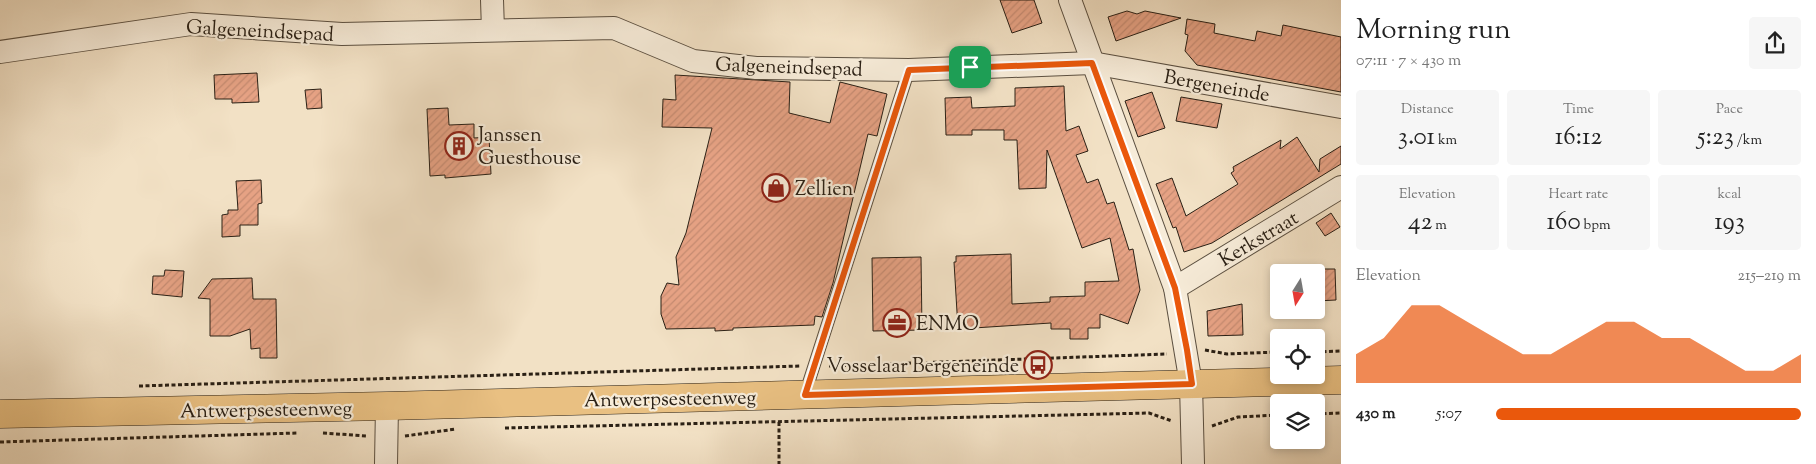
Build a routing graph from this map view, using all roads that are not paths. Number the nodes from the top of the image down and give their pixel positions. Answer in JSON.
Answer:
{"nodes":[{"id":1,"x":492,"y":0,"type":"edge"},
{"id":2,"x":1070,"y":0,"type":"edge"},
{"id":3,"x":493,"y":30,"type":"junction"},
{"id":4,"x":0,"y":52,"type":"edge"},
{"id":5,"x":1092,"y":63,"type":"junction"},
{"id":6,"x":909,"y":70,"type":"junction"},
{"id":7,"x":1341,"y":107,"type":"edge"},
{"id":8,"x":1341,"y":187,"type":"edge"},
{"id":9,"x":1175,"y":288,"type":"junction"},
{"id":10,"x":1341,"y":380,"type":"edge"},
{"id":11,"x":1192,"y":384,"type":"junction"},
{"id":12,"x":792,"y":395,"type":"junction"},
{"id":13,"x":387,"y":406,"type":"junction"},
{"id":14,"x":0,"y":414,"type":"edge"},
{"id":15,"x":386,"y":464,"type":"edge"},
{"id":16,"x":1193,"y":464,"type":"edge"}],
"edges":[{"from":1,"to":3,"type":"street"},
{"from":2,"to":5,"type":"street"},
{"from":3,"to":4,"type":"street","name":"Galgeneindsepad"},
{"from":3,"to":6,"type":"street","name":"Galgeneindsepad"},
{"from":5,"to":6,"type":"street","name":"Galgeneindsepad"},
{"from":5,"to":7,"type":"street","name":"Bergeneinde"},
{"from":5,"to":9,"type":"street"},
{"from":6,"to":12,"type":"lane"},
{"from":8,"to":9,"type":"street","name":"Kerkstraat"},
{"from":9,"to":11,"type":"street"},
{"from":10,"to":11,"type":"main road","name":"Antwerpsesteenweg"},
{"from":11,"to":12,"type":"main road","name":"Antwerpsesteenweg"},
{"from":11,"to":16,"type":"street"},
{"from":12,"to":13,"type":"main road","name":"Antwerpsesteenweg"},
{"from":13,"to":14,"type":"main road","name":"Antwerpsesteenweg"},
{"from":13,"to":15,"type":"street"}]}
